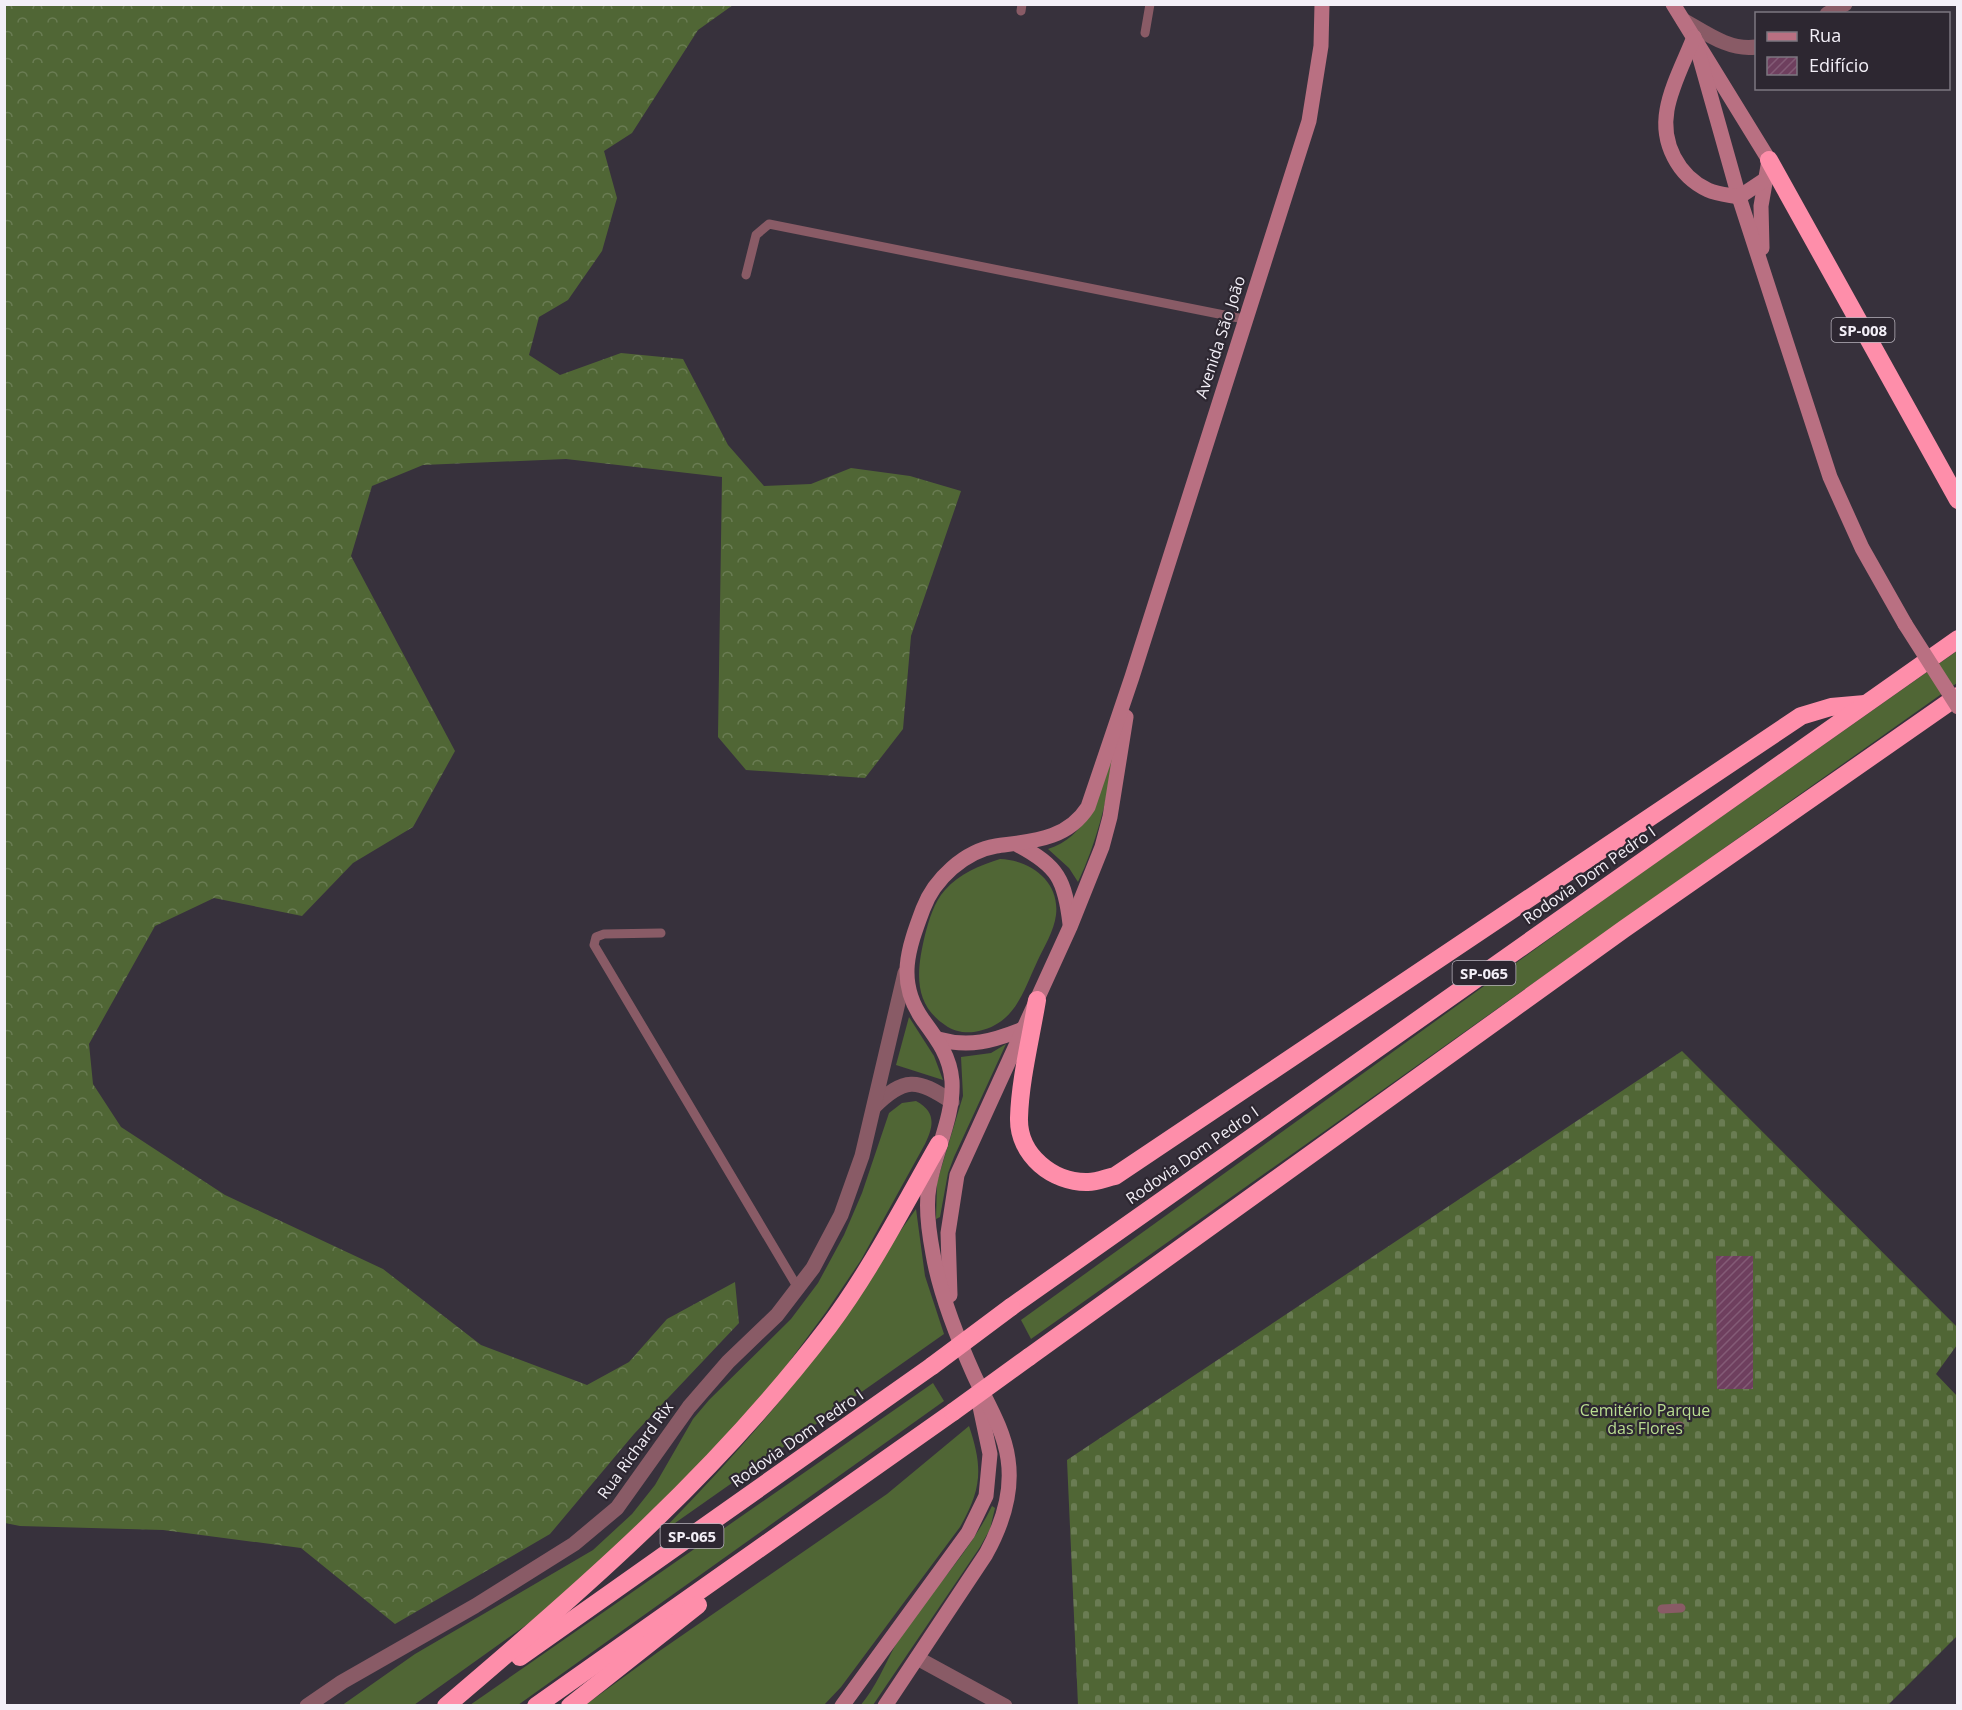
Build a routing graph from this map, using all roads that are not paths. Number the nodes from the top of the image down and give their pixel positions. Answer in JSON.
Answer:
{"nodes":[{"id":1,"x":1150,"y":4,"type":"edge"},
{"id":2,"x":1322,"y":4,"type":"edge"},
{"id":3,"x":1673,"y":4,"type":"edge"},
{"id":4,"x":1845,"y":4,"type":"edge"},
{"id":5,"x":1831,"y":12,"type":"edge"},
{"id":6,"x":1683,"y":20,"type":"junction"},
{"id":7,"x":1145,"y":33,"type":"dead end"},
{"id":8,"x":1694,"y":37,"type":"junction"},
{"id":9,"x":1755,"y":47,"type":"edge"},
{"id":10,"x":1768,"y":160,"type":"junction"},
{"id":11,"x":1763,"y":181,"type":"junction"},
{"id":12,"x":1739,"y":196,"type":"junction"},
{"id":13,"x":1762,"y":269,"type":"junction"},
{"id":14,"x":746,"y":275,"type":"dead end"},
{"id":15,"x":1244,"y":319,"type":"junction"},
{"id":16,"x":1958,"y":500,"type":"edge"},
{"id":17,"x":1958,"y":639,"type":"edge"},
{"id":18,"x":1132,"y":677,"type":"junction"},
{"id":19,"x":1958,"y":696,"type":"edge"},
{"id":20,"x":1867,"y":704,"type":"junction"},
{"id":21,"x":1958,"y":707,"type":"edge"},
{"id":22,"x":1018,"y":845,"type":"junction"},
{"id":23,"x":1070,"y":927,"type":"junction"},
{"id":24,"x":661,"y":933,"type":"dead end"},
{"id":25,"x":905,"y":973,"type":"junction"},
{"id":26,"x":1037,"y":1000,"type":"junction"},
{"id":27,"x":1023,"y":1029,"type":"junction"},
{"id":28,"x":938,"y":1039,"type":"junction"},
{"id":29,"x":952,"y":1102,"type":"junction"},
{"id":30,"x":874,"y":1107,"type":"junction"},
{"id":31,"x":939,"y":1144,"type":"junction"},
{"id":32,"x":798,"y":1288,"type":"junction"},
{"id":33,"x":952,"y":1319,"type":"junction"},
{"id":34,"x":969,"y":1365,"type":"junction"},
{"id":35,"x":1680,"y":1426,"type":"dead end"},
{"id":36,"x":1660,"y":1429,"type":"dead end"},
{"id":37,"x":872,"y":1468,"type":"junction"},
{"id":38,"x":1662,"y":1608,"type":"dead end"},
{"id":39,"x":1681,"y":1608,"type":"dead end"},
{"id":40,"x":917,"y":1658,"type":"junction"},
{"id":41,"x":307,"y":1706,"type":"edge"},
{"id":42,"x":446,"y":1706,"type":"edge"},
{"id":43,"x":451,"y":1706,"type":"edge"},
{"id":44,"x":536,"y":1706,"type":"edge"},
{"id":45,"x":570,"y":1706,"type":"edge"},
{"id":46,"x":842,"y":1706,"type":"edge"},
{"id":47,"x":885,"y":1706,"type":"edge"},
{"id":48,"x":1005,"y":1706,"type":"edge"}],
"edges":[{"from":1,"to":7,"type":"lane"},
{"from":2,"to":15,"type":"main road","name":"Avenida São João"},
{"from":3,"to":6,"type":"main road","number":"SP-008"},
{"from":4,"to":5,"type":"street"},
{"from":6,"to":8,"type":"main road","number":"SP-008"},
{"from":6,"to":9,"type":"street"},
{"from":8,"to":10,"type":"main road","number":"SP-008"},
{"from":8,"to":12,"type":"main road","number":"SP-008"},
{"from":8,"to":12,"type":"main road"},
{"from":10,"to":11,"type":"main road"},
{"from":10,"to":16,"type":"highway","number":"SP-008"},
{"from":11,"to":12,"type":"main road"},
{"from":11,"to":13,"type":"main road"},
{"from":12,"to":13,"type":"main road","number":"SP-008"},
{"from":13,"to":21,"type":"main road","number":"SP-008","bridge":true},
{"from":14,"to":15,"type":"lane"},
{"from":15,"to":18,"type":"main road","name":"Avenida São João"},
{"from":17,"to":20,"type":"highway","name":"Rodovia Dom Pedro I","number":"SP-065"},
{"from":18,"to":22,"type":"main road"},
{"from":18,"to":23,"type":"main road"},
{"from":19,"to":37,"type":"highway","number":"SP-065","bridge":true},
{"from":20,"to":26,"type":"highway"},
{"from":20,"to":43,"type":"highway","name":"Rodovia Dom Pedro I","number":"SP-065","bridge":true},
{"from":22,"to":23,"type":"main road"},
{"from":22,"to":25,"type":"main road"},
{"from":23,"to":26,"type":"main road"},
{"from":24,"to":32,"type":"lane"},
{"from":25,"to":28,"type":"main road"},
{"from":25,"to":30,"type":"street","name":"Rua Richard Rix"},
{"from":26,"to":27,"type":"main road"},
{"from":27,"to":28,"type":"main road"},
{"from":27,"to":33,"type":"main road"},
{"from":28,"to":29,"type":"main road"},
{"from":29,"to":30,"type":"street"},
{"from":29,"to":31,"type":"main road"},
{"from":30,"to":32,"type":"street","name":"Rua Richard Rix"},
{"from":31,"to":33,"type":"main road"},
{"from":31,"to":42,"type":"highway"},
{"from":32,"to":41,"type":"street","name":"Rua Richard Rix"},
{"from":33,"to":34,"type":"main road"},
{"from":34,"to":40,"type":"main road"},
{"from":34,"to":46,"type":"main road"},
{"from":35,"to":36,"type":"lane"},
{"from":37,"to":44,"type":"highway","number":"SP-065"},
{"from":37,"to":45,"type":"highway"},
{"from":38,"to":39,"type":"lane"},
{"from":40,"to":47,"type":"main road"},
{"from":40,"to":48,"type":"street"}]}
